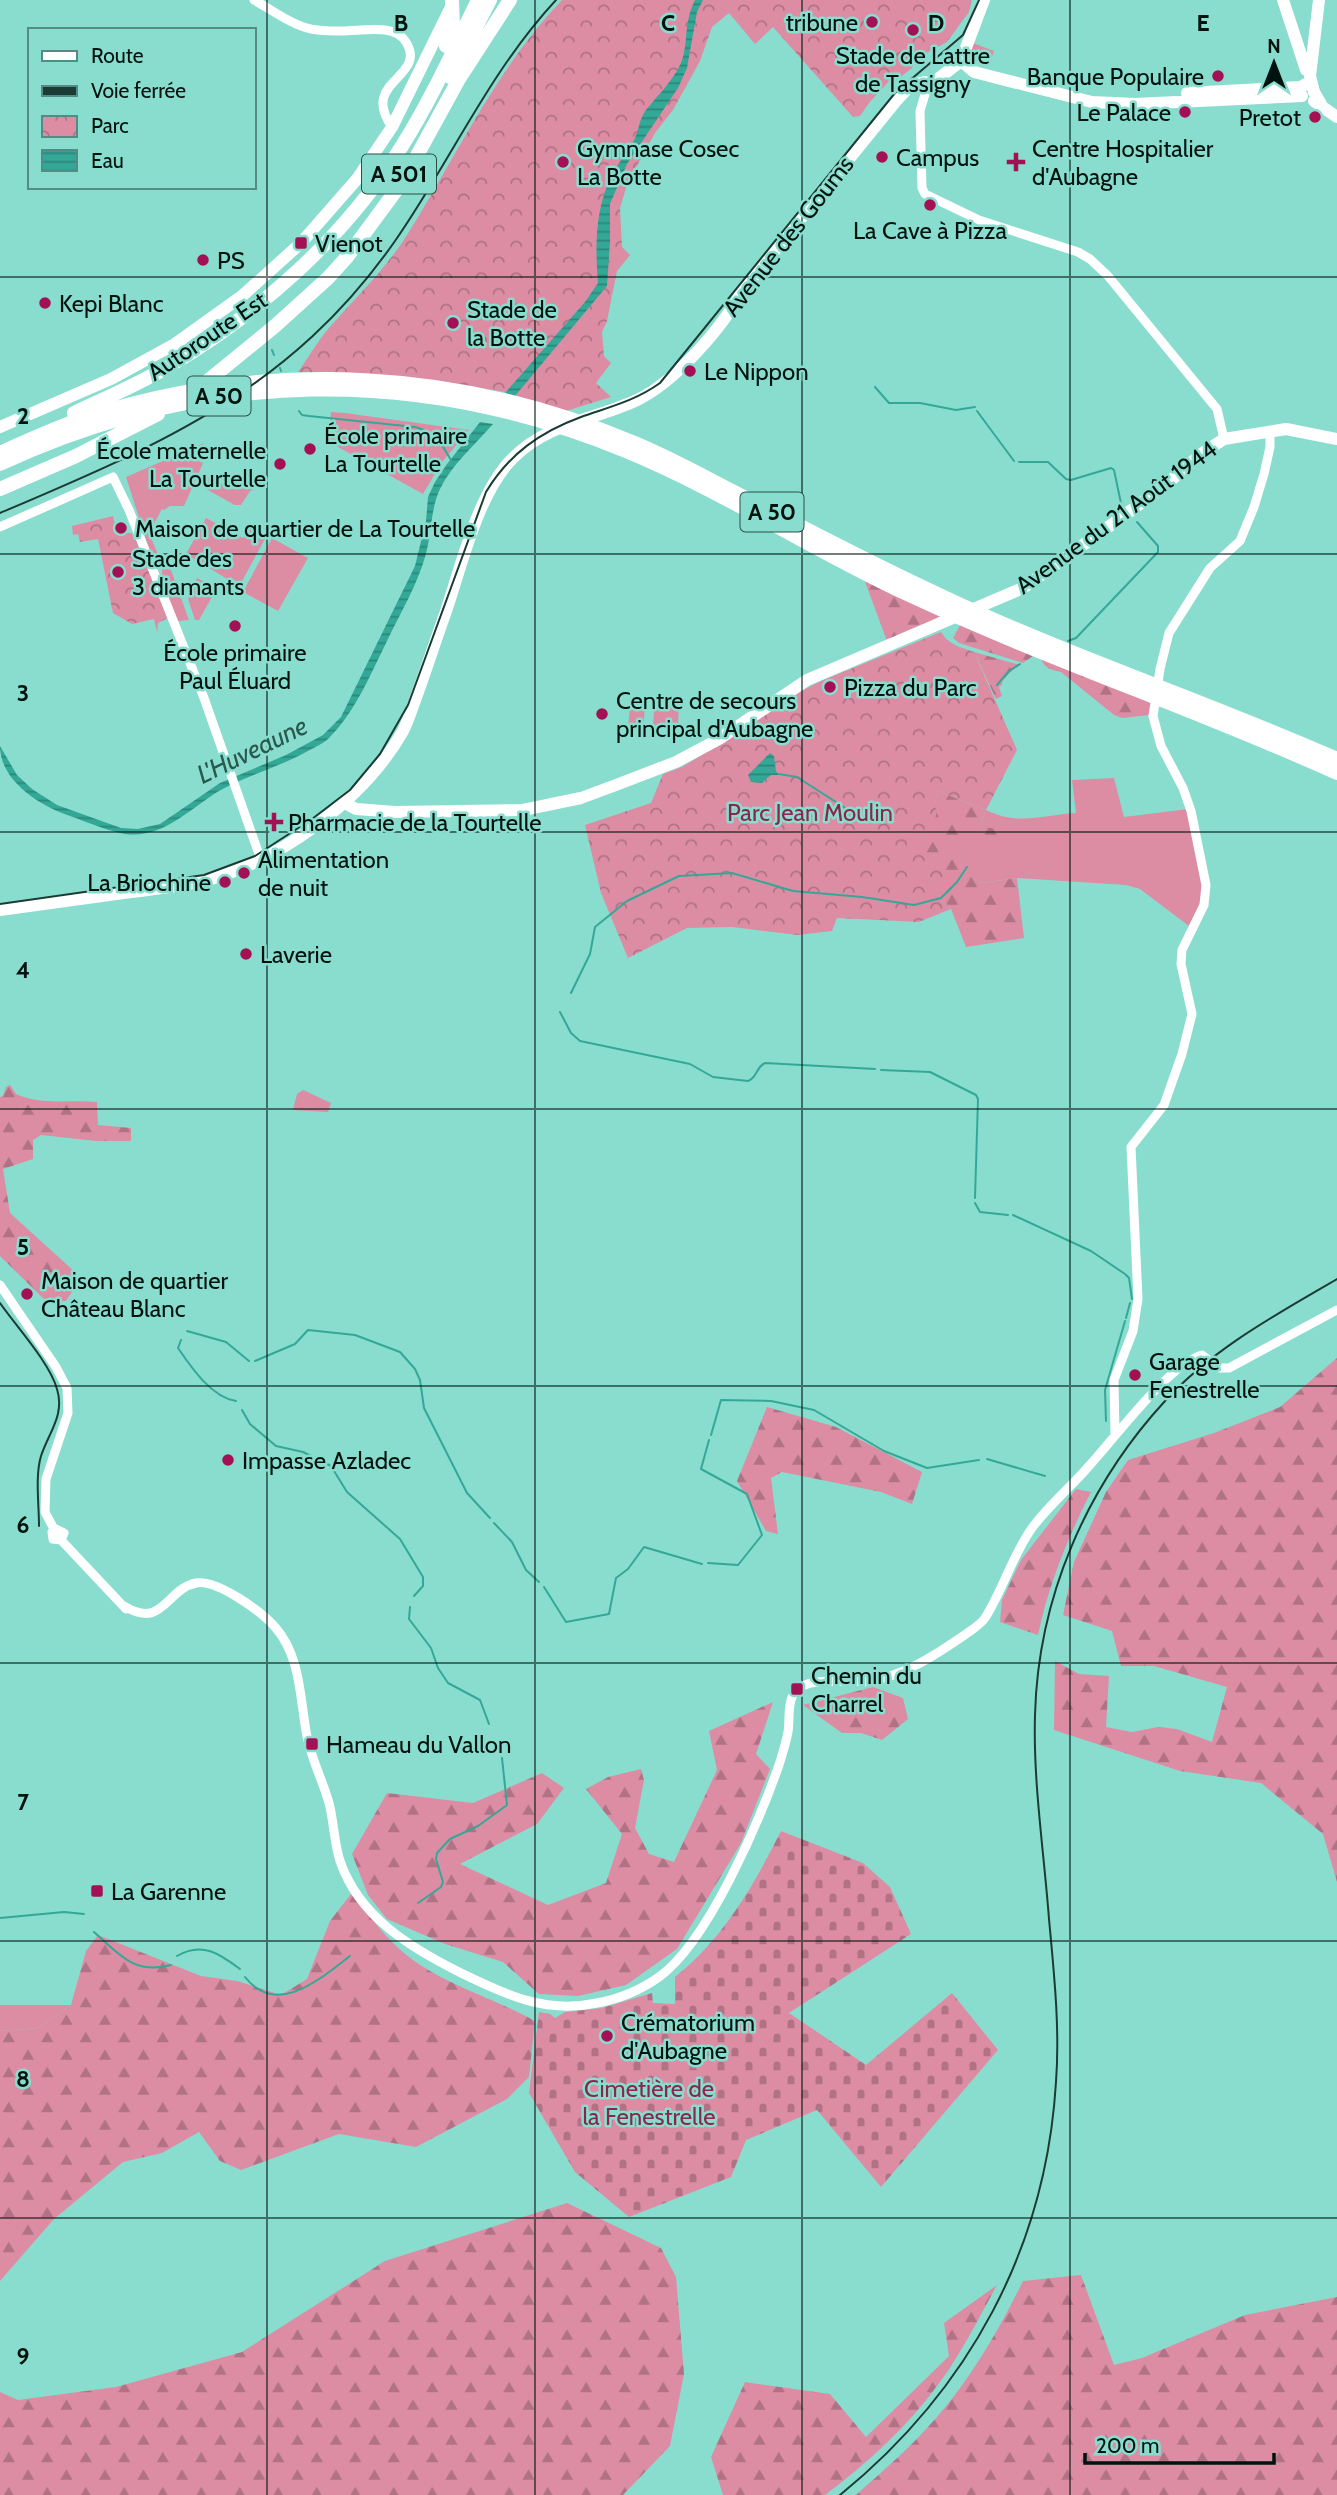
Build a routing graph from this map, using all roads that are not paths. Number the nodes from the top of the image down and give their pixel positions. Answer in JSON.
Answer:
{"nodes":[{"id":1,"x":254,"y":0,"type":"edge"},
{"id":2,"x":453,"y":0,"type":"edge"},
{"id":3,"x":478,"y":0,"type":"edge"},
{"id":4,"x":490,"y":0,"type":"edge"},
{"id":5,"x":510,"y":0,"type":"edge"},
{"id":6,"x":984,"y":0,"type":"edge"},
{"id":7,"x":1283,"y":0,"type":"edge"},
{"id":8,"x":1319,"y":0,"type":"edge"},
{"id":9,"x":1297,"y":41,"type":"junction"},
{"id":10,"x":1314,"y":41,"type":"junction"},
{"id":11,"x":962,"y":57,"type":"junction"},
{"id":12,"x":927,"y":83,"type":"junction"},
{"id":13,"x":385,"y":91,"type":"junction"},
{"id":14,"x":1309,"y":93,"type":"junction"},
{"id":15,"x":1125,"y":102,"type":"junction"},
{"id":16,"x":399,"y":114,"type":"junction"},
{"id":17,"x":1337,"y":117,"type":"edge"},
{"id":18,"x":392,"y":127,"type":"junction"},
{"id":19,"x":355,"y":211,"type":"junction"},
{"id":20,"x":275,"y":326,"type":"junction"},
{"id":21,"x":305,"y":384,"type":"junction"},
{"id":22,"x":564,"y":423,"type":"junction"},
{"id":23,"x":0,"y":427,"type":"edge"},
{"id":24,"x":1270,"y":431,"type":"junction"},
{"id":25,"x":1224,"y":439,"type":"junction"},
{"id":26,"x":1337,"y":439,"type":"edge"},
{"id":27,"x":0,"y":451,"type":"edge"},
{"id":28,"x":0,"y":464,"type":"edge"},
{"id":29,"x":0,"y":489,"type":"edge"},
{"id":30,"x":0,"y":527,"type":"edge"},
{"id":31,"x":1337,"y":758,"type":"edge"},
{"id":32,"x":1337,"y":773,"type":"edge"},
{"id":33,"x":345,"y":803,"type":"junction"},
{"id":34,"x":261,"y":860,"type":"junction"},
{"id":35,"x":0,"y":910,"type":"edge"},
{"id":36,"x":0,"y":1285,"type":"edge"},
{"id":37,"x":1337,"y":1310,"type":"edge"},
{"id":38,"x":1115,"y":1435,"type":"junction"}],
"edges":[{"from":1,"to":13,"type":"street"},
{"from":2,"to":16,"type":"main road"},
{"from":2,"to":19,"type":"highway"},
{"from":3,"to":19,"type":"highway","number":"A 501"},
{"from":4,"to":20,"type":"highway","number":"A 501"},
{"from":5,"to":20,"type":"highway"},
{"from":6,"to":11,"type":"main road"},
{"from":7,"to":9,"type":"main road"},
{"from":8,"to":10,"type":"main road"},
{"from":9,"to":10,"type":"main road"},
{"from":9,"to":14,"type":"main road"},
{"from":10,"to":14,"type":"main road"},
{"from":11,"to":12,"type":"main road","name":"Avenue des Goums"},
{"from":11,"to":15,"type":"main road"},
{"from":12,"to":22,"type":"main road","name":"Avenue des Goums"},
{"from":12,"to":25,"type":"street"},
{"from":13,"to":16,"type":"street"},
{"from":13,"to":18,"type":"street"},
{"from":14,"to":15,"type":"main road"},
{"from":14,"to":15,"type":"main road"},
{"from":14,"to":17,"type":"main road"},
{"from":16,"to":18,"type":"main road"},
{"from":18,"to":23,"type":"main road"},
{"from":19,"to":27,"type":"highway","name":"Autoroute Est","number":"A 501"},
{"from":20,"to":29,"type":"highway","name":"Autoroute Est","number":"A 501"},
{"from":21,"to":22,"type":"highway","number":"A 50"},
{"from":21,"to":22,"type":"highway","number":"A 50"},
{"from":21,"to":27,"type":"highway","number":"A 50"},
{"from":21,"to":28,"type":"highway","number":"A 50"},
{"from":22,"to":31,"type":"highway","number":"A 50"},
{"from":22,"to":32,"type":"highway","number":"A 50"},
{"from":22,"to":33,"type":"main road","name":"Avenue des Goums"},
{"from":24,"to":25,"type":"main road"},
{"from":24,"to":26,"type":"main road"},
{"from":24,"to":38,"type":"street"},
{"from":25,"to":33,"type":"main road","name":"Avenue du 21 Août 1944"},
{"from":30,"to":34,"type":"street"},
{"from":33,"to":34,"type":"main road","name":"Avenue des Goums"},
{"from":34,"to":35,"type":"main road","name":"Avenue des Goums"},
{"from":36,"to":38,"type":"street"},
{"from":37,"to":38,"type":"street"}]}
